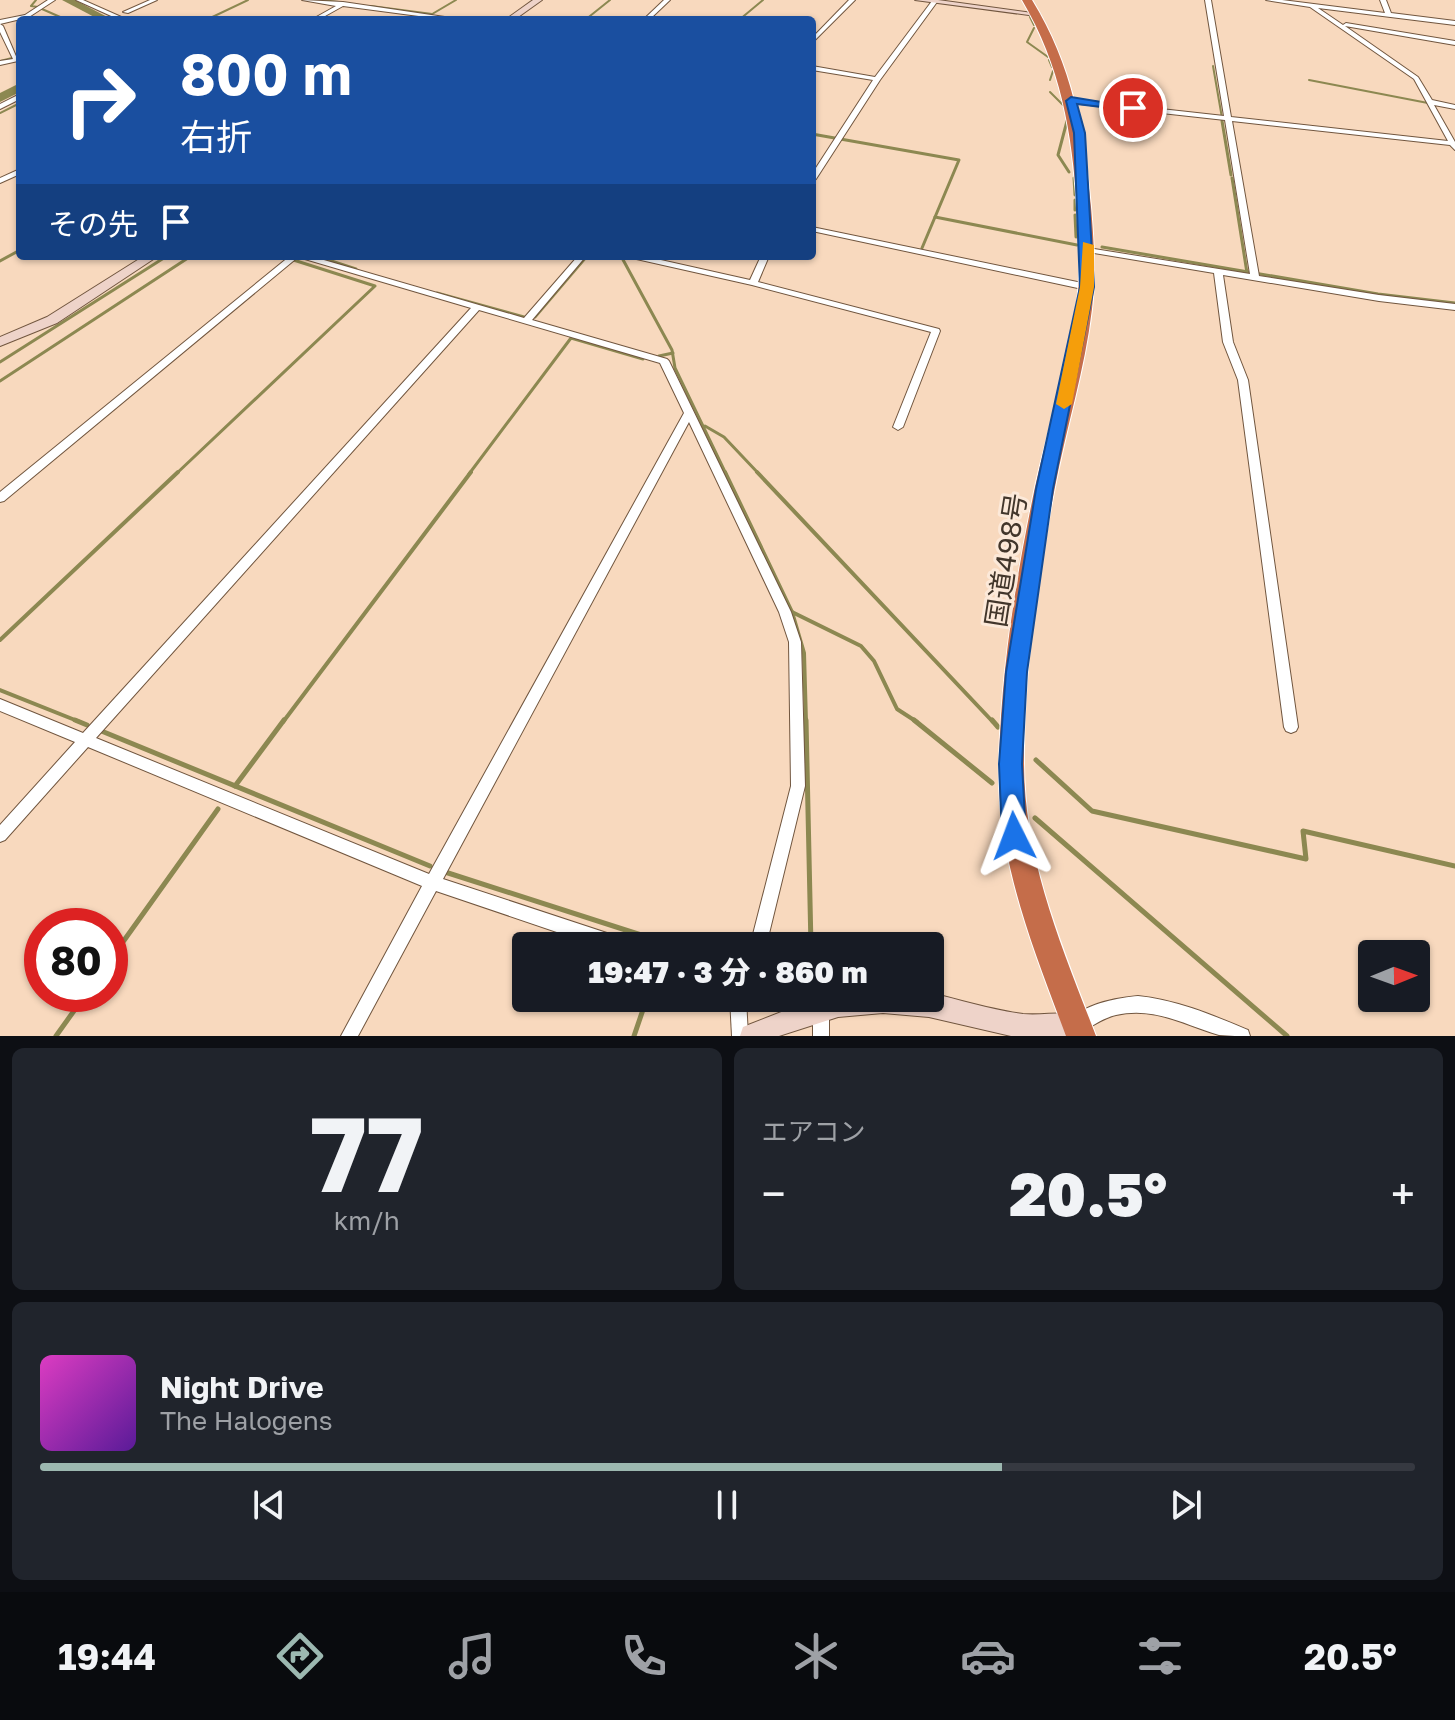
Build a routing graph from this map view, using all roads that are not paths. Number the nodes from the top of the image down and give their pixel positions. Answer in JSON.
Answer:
{"nodes":[{"id":1,"x":52,"y":0,"type":"edge"},
{"id":2,"x":79,"y":0,"type":"edge"},
{"id":3,"x":154,"y":0,"type":"edge"},
{"id":4,"x":305,"y":0,"type":"edge"},
{"id":5,"x":538,"y":0,"type":"edge"},
{"id":6,"x":667,"y":0,"type":"edge"},
{"id":7,"x":674,"y":0,"type":"edge"},
{"id":8,"x":852,"y":0,"type":"edge"},
{"id":9,"x":919,"y":0,"type":"edge"},
{"id":10,"x":1208,"y":0,"type":"edge"},
{"id":11,"x":1269,"y":0,"type":"edge"},
{"id":12,"x":1383,"y":0,"type":"edge"},
{"id":13,"x":934,"y":2,"type":"junction"},
{"id":14,"x":346,"y":3,"type":"edge"},
{"id":15,"x":1312,"y":6,"type":"junction"},
{"id":16,"x":1032,"y":7,"type":"edge"},
{"id":17,"x":126,"y":12,"type":"junction"},
{"id":18,"x":27,"y":16,"type":"edge"},
{"id":19,"x":117,"y":16,"type":"edge"},
{"id":20,"x":124,"y":16,"type":"edge"},
{"id":21,"x":132,"y":16,"type":"edge"},
{"id":22,"x":322,"y":16,"type":"edge"},
{"id":23,"x":433,"y":16,"type":"edge"},
{"id":24,"x":515,"y":16,"type":"edge"},
{"id":25,"x":650,"y":16,"type":"edge"},
{"id":26,"x":657,"y":16,"type":"edge"},
{"id":27,"x":1389,"y":16,"type":"junction"},
{"id":28,"x":1455,"y":23,"type":"edge"},
{"id":29,"x":0,"y":24,"type":"edge"},
{"id":30,"x":1341,"y":25,"type":"junction"},
{"id":31,"x":816,"y":37,"type":"edge"},
{"id":32,"x":1455,"y":43,"type":"edge"},
{"id":33,"x":0,"y":63,"type":"edge"},
{"id":34,"x":816,"y":69,"type":"edge"},
{"id":35,"x":877,"y":79,"type":"junction"},
{"id":36,"x":1071,"y":101,"type":"junction"},
{"id":37,"x":1431,"y":102,"type":"junction"},
{"id":38,"x":1455,"y":107,"type":"edge"},
{"id":39,"x":1226,"y":120,"type":"junction"},
{"id":40,"x":1454,"y":145,"type":"edge"},
{"id":41,"x":816,"y":172,"type":"edge"},
{"id":42,"x":816,"y":230,"type":"edge"},
{"id":43,"x":1088,"y":250,"type":"junction"},
{"id":44,"x":146,"y":260,"type":"edge"},
{"id":45,"x":293,"y":260,"type":"edge"},
{"id":46,"x":302,"y":260,"type":"edge"},
{"id":47,"x":579,"y":260,"type":"edge"},
{"id":48,"x":662,"y":260,"type":"edge"},
{"id":49,"x":763,"y":260,"type":"edge"},
{"id":50,"x":1218,"y":272,"type":"junction"},
{"id":51,"x":1254,"y":275,"type":"junction"},
{"id":52,"x":753,"y":283,"type":"junction"},
{"id":53,"x":1087,"y":287,"type":"junction"},
{"id":54,"x":477,"y":307,"type":"junction"},
{"id":55,"x":1455,"y":307,"type":"edge"},
{"id":56,"x":527,"y":320,"type":"junction"},
{"id":57,"x":0,"y":342,"type":"edge"},
{"id":58,"x":688,"y":414,"type":"junction"},
{"id":59,"x":898,"y":427,"type":"dead end"},
{"id":60,"x":0,"y":498,"type":"edge"},
{"id":61,"x":0,"y":705,"type":"edge"},
{"id":62,"x":1291,"y":727,"type":"dead end"},
{"id":63,"x":82,"y":740,"type":"junction"},
{"id":64,"x":0,"y":835,"type":"edge"},
{"id":65,"x":430,"y":882,"type":"junction"},
{"id":66,"x":580,"y":932,"type":"edge"},
{"id":67,"x":762,"y":932,"type":"edge"},
{"id":68,"x":944,"y":1009,"type":"edge"},
{"id":69,"x":739,"y":1012,"type":"edge"},
{"id":70,"x":809,"y":1012,"type":"edge"},
{"id":71,"x":821,"y":1012,"type":"edge"},
{"id":72,"x":1079,"y":1030,"type":"edge"},
{"id":73,"x":349,"y":1036,"type":"edge"},
{"id":74,"x":740,"y":1036,"type":"edge"},
{"id":75,"x":752,"y":1036,"type":"edge"},
{"id":76,"x":821,"y":1036,"type":"edge"},
{"id":77,"x":1242,"y":1036,"type":"edge"}],
"edges":[{"from":1,"to":18,"type":"street"},
{"from":2,"to":19,"type":"street"},
{"from":3,"to":17,"type":"street"},
{"from":4,"to":14,"type":"street"},
{"from":5,"to":24,"type":"street"},
{"from":6,"to":25,"type":"street"},
{"from":7,"to":26,"type":"street"},
{"from":8,"to":31,"type":"street"},
{"from":9,"to":13,"type":"street"},
{"from":10,"to":39,"type":"street"},
{"from":11,"to":15,"type":"street"},
{"from":12,"to":27,"type":"street"},
{"from":13,"to":16,"type":"street"},
{"from":13,"to":35,"type":"street"},
{"from":14,"to":22,"type":"street"},
{"from":14,"to":23,"type":"street"},
{"from":15,"to":27,"type":"street"},
{"from":15,"to":30,"type":"street"},
{"from":16,"to":36,"type":"highway","name":"国道498号"},
{"from":17,"to":20,"type":"street"},
{"from":17,"to":21,"type":"street"},
{"from":27,"to":28,"type":"street"},
{"from":29,"to":33,"type":"street"},
{"from":30,"to":32,"type":"street"},
{"from":30,"to":37,"type":"street"},
{"from":34,"to":35,"type":"street"},
{"from":35,"to":41,"type":"street"},
{"from":36,"to":39,"type":"street"},
{"from":36,"to":43,"type":"highway","name":"国道498号"},
{"from":37,"to":38,"type":"street"},
{"from":37,"to":40,"type":"street"},
{"from":39,"to":40,"type":"street"},
{"from":39,"to":51,"type":"street"},
{"from":42,"to":53,"type":"street"},
{"from":43,"to":50,"type":"street"},
{"from":43,"to":53,"type":"highway","name":"国道498号"},
{"from":44,"to":57,"type":"street"},
{"from":45,"to":60,"type":"street"},
{"from":46,"to":54,"type":"street"},
{"from":47,"to":56,"type":"street"},
{"from":48,"to":52,"type":"street"},
{"from":49,"to":52,"type":"street"},
{"from":50,"to":51,"type":"street"},
{"from":50,"to":62,"type":"street"},
{"from":51,"to":55,"type":"street"},
{"from":52,"to":59,"type":"street"},
{"from":53,"to":72,"type":"highway","name":"国道498号"},
{"from":54,"to":56,"type":"street"},
{"from":54,"to":63,"type":"street"},
{"from":56,"to":58,"type":"street"},
{"from":58,"to":65,"type":"street"},
{"from":58,"to":67,"type":"street"},
{"from":61,"to":63,"type":"street"},
{"from":63,"to":64,"type":"street"},
{"from":63,"to":65,"type":"street"},
{"from":65,"to":66,"type":"street"},
{"from":65,"to":73,"type":"street"},
{"from":68,"to":72,"type":"street"},
{"from":69,"to":74,"type":"street"},
{"from":70,"to":75,"type":"street"},
{"from":71,"to":76,"type":"street"},
{"from":72,"to":77,"type":"street"}]}
